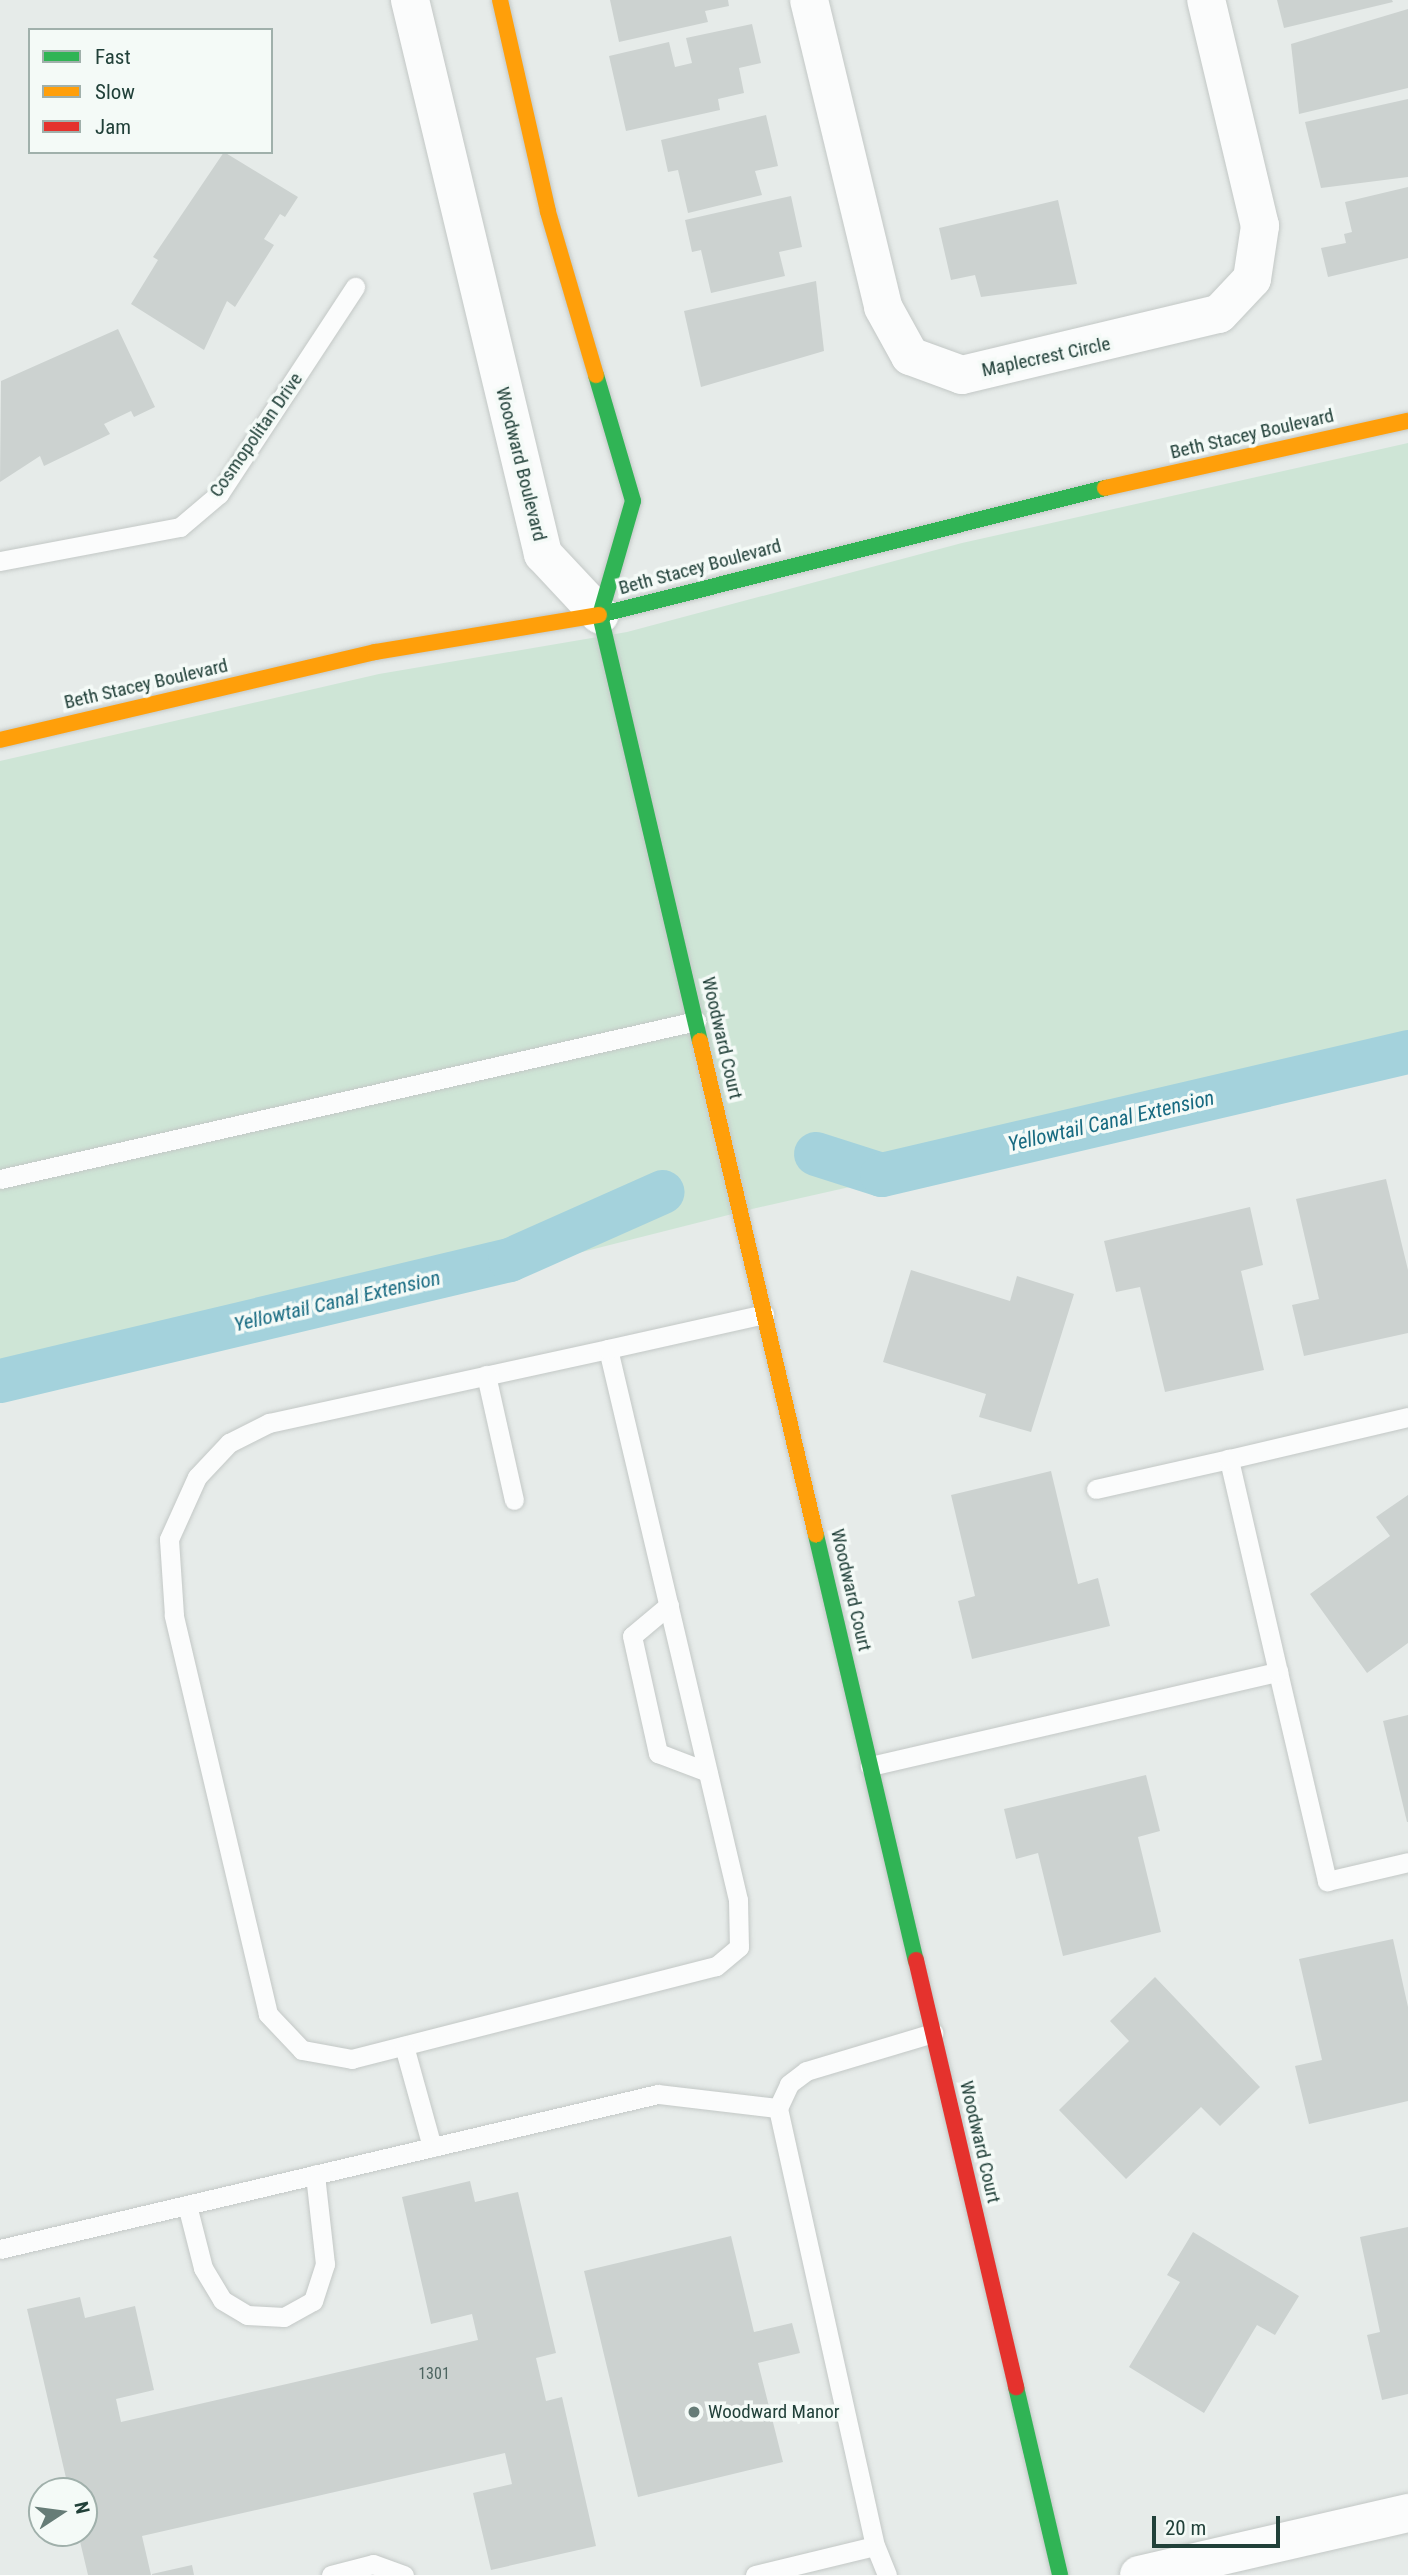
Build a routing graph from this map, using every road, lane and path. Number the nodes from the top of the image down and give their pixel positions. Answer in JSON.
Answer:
{"nodes":[{"id":1,"x":410,"y":0,"type":"edge"},
{"id":2,"x":500,"y":0,"type":"edge"},
{"id":3,"x":809,"y":0,"type":"edge"},
{"id":4,"x":1206,"y":0,"type":"edge"},
{"id":5,"x":355,"y":287,"type":"dead end"},
{"id":6,"x":1408,"y":421,"type":"edge"},
{"id":7,"x":0,"y":561,"type":"edge"},
{"id":8,"x":600,"y":615,"type":"junction"},
{"id":9,"x":0,"y":740,"type":"edge"},
{"id":10,"x":696,"y":1021,"type":"junction"},
{"id":11,"x":0,"y":1178,"type":"edge"},
{"id":12,"x":765,"y":1314,"type":"junction"},
{"id":13,"x":608,"y":1349,"type":"junction"},
{"id":14,"x":486,"y":1376,"type":"junction"},
{"id":15,"x":1408,"y":1417,"type":"edge"},
{"id":16,"x":1229,"y":1459,"type":"junction"},
{"id":17,"x":1096,"y":1489,"type":"dead end"},
{"id":18,"x":514,"y":1500,"type":"dead end"},
{"id":19,"x":668,"y":1605,"type":"junction"},
{"id":20,"x":1279,"y":1672,"type":"junction"},
{"id":21,"x":870,"y":1766,"type":"junction"},
{"id":22,"x":708,"y":1772,"type":"junction"},
{"id":23,"x":1408,"y":1862,"type":"edge"},
{"id":24,"x":933,"y":2033,"type":"junction"},
{"id":25,"x":404,"y":2046,"type":"junction"},
{"id":26,"x":778,"y":2108,"type":"junction"},
{"id":27,"x":432,"y":2147,"type":"junction"},
{"id":28,"x":315,"y":2175,"type":"junction"},
{"id":29,"x":187,"y":2205,"type":"junction"},
{"id":30,"x":0,"y":2249,"type":"edge"},
{"id":31,"x":1408,"y":2514,"type":"edge"},
{"id":32,"x":875,"y":2546,"type":"junction"},
{"id":33,"x":331,"y":2575,"type":"edge"},
{"id":34,"x":404,"y":2575,"type":"edge"},
{"id":35,"x":755,"y":2575,"type":"edge"},
{"id":36,"x":887,"y":2575,"type":"edge"},
{"id":37,"x":1060,"y":2575,"type":"edge"},
{"id":38,"x":1139,"y":2575,"type":"edge"}],
"edges":[{"from":1,"to":8,"type":"street","name":"Woodward Boulevard"},
{"from":2,"to":8,"type":"street"},
{"from":3,"to":4,"type":"street","name":"Maplecrest Circle"},
{"from":5,"to":7,"type":"lane","name":"Cosmopolitan Drive"},
{"from":6,"to":8,"type":"street","name":"Beth Stacey Boulevard"},
{"from":8,"to":9,"type":"street","name":"Beth Stacey Boulevard"},
{"from":8,"to":10,"type":"street","name":"Woodward Court"},
{"from":10,"to":11,"type":"lane"},
{"from":10,"to":12,"type":"street","name":"Woodward Court"},
{"from":12,"to":13,"type":"lane"},
{"from":12,"to":21,"type":"street","name":"Woodward Court"},
{"from":13,"to":14,"type":"lane"},
{"from":13,"to":19,"type":"lane"},
{"from":14,"to":18,"type":"lane"},
{"from":14,"to":25,"type":"lane"},
{"from":15,"to":16,"type":"lane"},
{"from":16,"to":17,"type":"lane"},
{"from":16,"to":20,"type":"lane"},
{"from":19,"to":22,"type":"lane"},
{"from":19,"to":22,"type":"lane"},
{"from":20,"to":21,"type":"lane"},
{"from":20,"to":23,"type":"lane"},
{"from":21,"to":24,"type":"street","name":"Woodward Court"},
{"from":22,"to":25,"type":"lane"},
{"from":24,"to":26,"type":"lane"},
{"from":24,"to":37,"type":"street","name":"Woodward Court"},
{"from":25,"to":27,"type":"lane"},
{"from":26,"to":27,"type":"lane"},
{"from":26,"to":32,"type":"lane"},
{"from":27,"to":28,"type":"lane"},
{"from":28,"to":29,"type":"lane"},
{"from":28,"to":29,"type":"lane"},
{"from":29,"to":30,"type":"lane"},
{"from":31,"to":38,"type":"street"},
{"from":32,"to":35,"type":"lane"},
{"from":32,"to":36,"type":"lane"},
{"from":33,"to":34,"type":"lane"}]}
